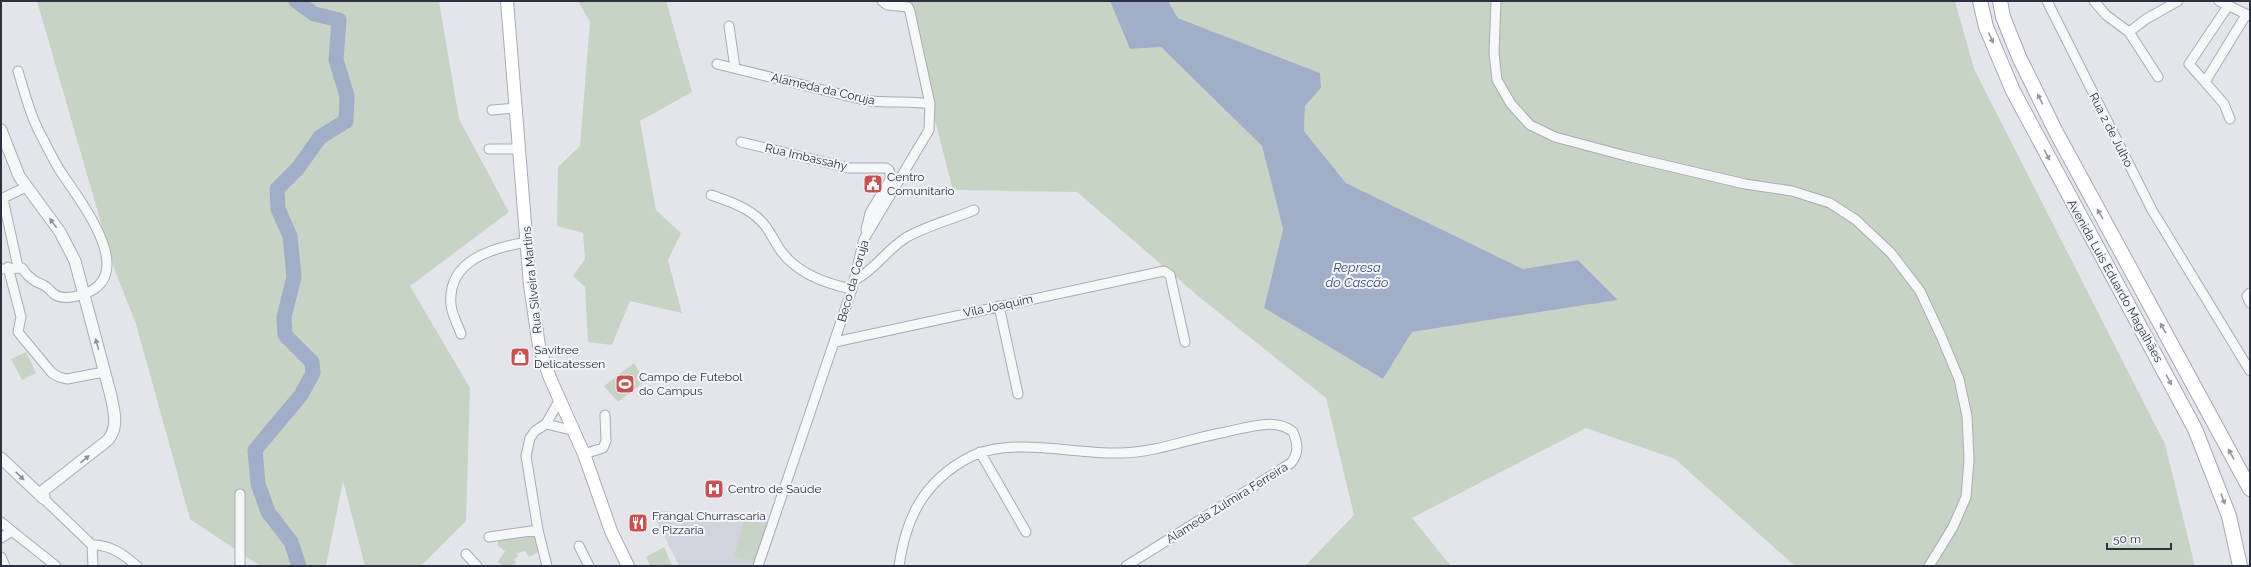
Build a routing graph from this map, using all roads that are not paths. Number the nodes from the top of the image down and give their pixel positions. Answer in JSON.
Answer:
{"nodes":[{"id":1,"x":507,"y":1,"type":"edge"},
{"id":2,"x":882,"y":1,"type":"edge"},
{"id":3,"x":1496,"y":1,"type":"edge"},
{"id":4,"x":1980,"y":1,"type":"edge"},
{"id":5,"x":2000,"y":1,"type":"edge"},
{"id":6,"x":2047,"y":1,"type":"edge"},
{"id":7,"x":2094,"y":1,"type":"edge"},
{"id":8,"x":2178,"y":1,"type":"edge"},
{"id":9,"x":2219,"y":1,"type":"edge"},
{"id":10,"x":2228,"y":6,"type":"junction"},
{"id":11,"x":2248,"y":16,"type":"edge"},
{"id":12,"x":729,"y":26,"type":"dead end"},
{"id":13,"x":2129,"y":32,"type":"junction"},
{"id":14,"x":717,"y":64,"type":"dead end"},
{"id":15,"x":735,"y":68,"type":"junction"},
{"id":16,"x":18,"y":71,"type":"dead end"},
{"id":17,"x":2158,"y":77,"type":"dead end"},
{"id":18,"x":2205,"y":82,"type":"junction"},
{"id":19,"x":930,"y":104,"type":"junction"},
{"id":20,"x":517,"y":108,"type":"junction"},
{"id":21,"x":492,"y":110,"type":"dead end"},
{"id":22,"x":2230,"y":119,"type":"dead end"},
{"id":23,"x":2,"y":135,"type":"edge"},
{"id":24,"x":741,"y":142,"type":"dead end"},
{"id":25,"x":489,"y":149,"type":"dead end"},
{"id":26,"x":520,"y":149,"type":"junction"},
{"id":27,"x":26,"y":187,"type":"junction"},
{"id":28,"x":711,"y":195,"type":"dead end"},
{"id":29,"x":2,"y":199,"type":"edge"},
{"id":30,"x":974,"y":210,"type":"dead end"},
{"id":31,"x":864,"y":239,"type":"junction"},
{"id":32,"x":527,"y":242,"type":"junction"},
{"id":33,"x":18,"y":267,"type":"junction"},
{"id":34,"x":4,"y":268,"type":"edge"},
{"id":35,"x":854,"y":285,"type":"junction"},
{"id":36,"x":85,"y":294,"type":"junction"},
{"id":37,"x":1000,"y":306,"type":"junction"},
{"id":38,"x":462,"y":334,"type":"dead end"},
{"id":39,"x":835,"y":342,"type":"junction"},
{"id":40,"x":1185,"y":342,"type":"dead end"},
{"id":41,"x":2250,"y":371,"type":"edge"},
{"id":42,"x":104,"y":372,"type":"junction"},
{"id":43,"x":1018,"y":394,"type":"dead end"},
{"id":44,"x":560,"y":399,"type":"junction"},
{"id":45,"x":605,"y":415,"type":"dead end"},
{"id":46,"x":546,"y":424,"type":"junction"},
{"id":47,"x":575,"y":431,"type":"junction"},
{"id":48,"x":980,"y":452,"type":"junction"},
{"id":49,"x":584,"y":454,"type":"junction"},
{"id":50,"x":1,"y":458,"type":"edge"},
{"id":51,"x":2250,"y":489,"type":"edge"},
{"id":52,"x":240,"y":494,"type":"dead end"},
{"id":53,"x":41,"y":496,"type":"junction"},
{"id":54,"x":1,"y":522,"type":"edge"},
{"id":55,"x":538,"y":530,"type":"junction"},
{"id":56,"x":12,"y":531,"type":"junction"},
{"id":57,"x":1026,"y":532,"type":"dead end"},
{"id":58,"x":489,"y":537,"type":"dead end"},
{"id":59,"x":1,"y":538,"type":"edge"},
{"id":60,"x":92,"y":545,"type":"junction"},
{"id":61,"x":580,"y":546,"type":"dead end"},
{"id":62,"x":466,"y":554,"type":"dead end"},
{"id":63,"x":1,"y":558,"type":"edge"},
{"id":64,"x":547,"y":565,"type":"edge"},
{"id":65,"x":5,"y":566,"type":"edge"},
{"id":66,"x":56,"y":566,"type":"edge"},
{"id":67,"x":93,"y":566,"type":"edge"},
{"id":68,"x":137,"y":566,"type":"edge"},
{"id":69,"x":240,"y":566,"type":"edge"},
{"id":70,"x":477,"y":566,"type":"edge"},
{"id":71,"x":588,"y":566,"type":"edge"},
{"id":72,"x":628,"y":566,"type":"edge"},
{"id":73,"x":758,"y":566,"type":"edge"},
{"id":74,"x":899,"y":566,"type":"edge"},
{"id":75,"x":1126,"y":566,"type":"edge"},
{"id":76,"x":1929,"y":566,"type":"edge"},
{"id":77,"x":2240,"y":566,"type":"edge"}],
"edges":[{"from":1,"to":20,"type":"main road","name":"Rua Silveira Martins"},
{"from":2,"to":19,"type":"street","name":"Beco da Coruja"},
{"from":3,"to":76,"type":"street"},
{"from":4,"to":77,"type":"main road","name":"Avenida Luís Eduardo Magalhães","one_way":true},
{"from":51,"to":5,"type":"main road","name":"Avenida Luís Eduardo Magalhães","one_way":true},
{"from":6,"to":41,"type":"street","name":"Rua 2 de Julho"},
{"from":7,"to":13,"type":"street"},
{"from":8,"to":13,"type":"street"},
{"from":9,"to":10,"type":"street"},
{"from":10,"to":11,"type":"street"},
{"from":10,"to":18,"type":"street"},
{"from":11,"to":18,"type":"street"},
{"from":12,"to":15,"type":"street"},
{"from":13,"to":17,"type":"street"},
{"from":14,"to":15,"type":"street","name":"Alameda da Coruja"},
{"from":15,"to":19,"type":"street","name":"Alameda da Coruja"},
{"from":16,"to":36,"type":"street"},
{"from":18,"to":22,"type":"street"},
{"from":19,"to":31,"type":"street","name":"Beco da Coruja"},
{"from":20,"to":21,"type":"street"},
{"from":20,"to":26,"type":"main road","name":"Rua Silveira Martins"},
{"from":23,"to":27,"type":"street"},
{"from":24,"to":31,"type":"street","name":"Rua Imbassahy"},
{"from":25,"to":26,"type":"street"},
{"from":26,"to":32,"type":"main road","name":"Rua Silveira Martins"},
{"from":27,"to":29,"type":"street"},
{"from":36,"to":27,"type":"street","one_way":true},
{"from":28,"to":35,"type":"street"},
{"from":29,"to":33,"type":"street"},
{"from":30,"to":35,"type":"street"},
{"from":31,"to":35,"type":"street","name":"Beco da Coruja"},
{"from":32,"to":38,"type":"street"},
{"from":32,"to":44,"type":"main road","name":"Rua Silveira Martins"},
{"from":33,"to":34,"type":"street"},
{"from":33,"to":36,"type":"street"},
{"from":34,"to":42,"type":"street"},
{"from":35,"to":39,"type":"street","name":"Beco da Coruja"},
{"from":42,"to":36,"type":"street","one_way":true},
{"from":37,"to":39,"type":"street","name":"Vila Joaquim"},
{"from":37,"to":40,"type":"street","name":"Vila Joaquim"},
{"from":37,"to":43,"type":"street"},
{"from":39,"to":73,"type":"street","name":"Beco da Coruja"},
{"from":53,"to":42,"type":"street","one_way":true},
{"from":44,"to":46,"type":"street"},
{"from":44,"to":47,"type":"main road","name":"Rua Silveira Martins"},
{"from":45,"to":49,"type":"street"},
{"from":46,"to":47,"type":"street"},
{"from":46,"to":55,"type":"street"},
{"from":47,"to":49,"type":"main road","name":"Rua Silveira Martins"},
{"from":48,"to":57,"type":"street"},
{"from":48,"to":74,"type":"street","name":"Alameda Zulmira Ferreira"},
{"from":48,"to":75,"type":"street","name":"Alameda Zulmira Ferreira"},
{"from":49,"to":72,"type":"main road","name":"Rua Silveira Martins"},
{"from":50,"to":53,"type":"street","one_way":true},
{"from":52,"to":69,"type":"street"},
{"from":53,"to":60,"type":"street"},
{"from":54,"to":56,"type":"street"},
{"from":55,"to":58,"type":"street"},
{"from":55,"to":64,"type":"street"},
{"from":56,"to":59,"type":"street"},
{"from":56,"to":66,"type":"street"},
{"from":60,"to":67,"type":"street"},
{"from":60,"to":68,"type":"street"},
{"from":61,"to":71,"type":"street"},
{"from":62,"to":70,"type":"street"},
{"from":63,"to":65,"type":"street"}]}
